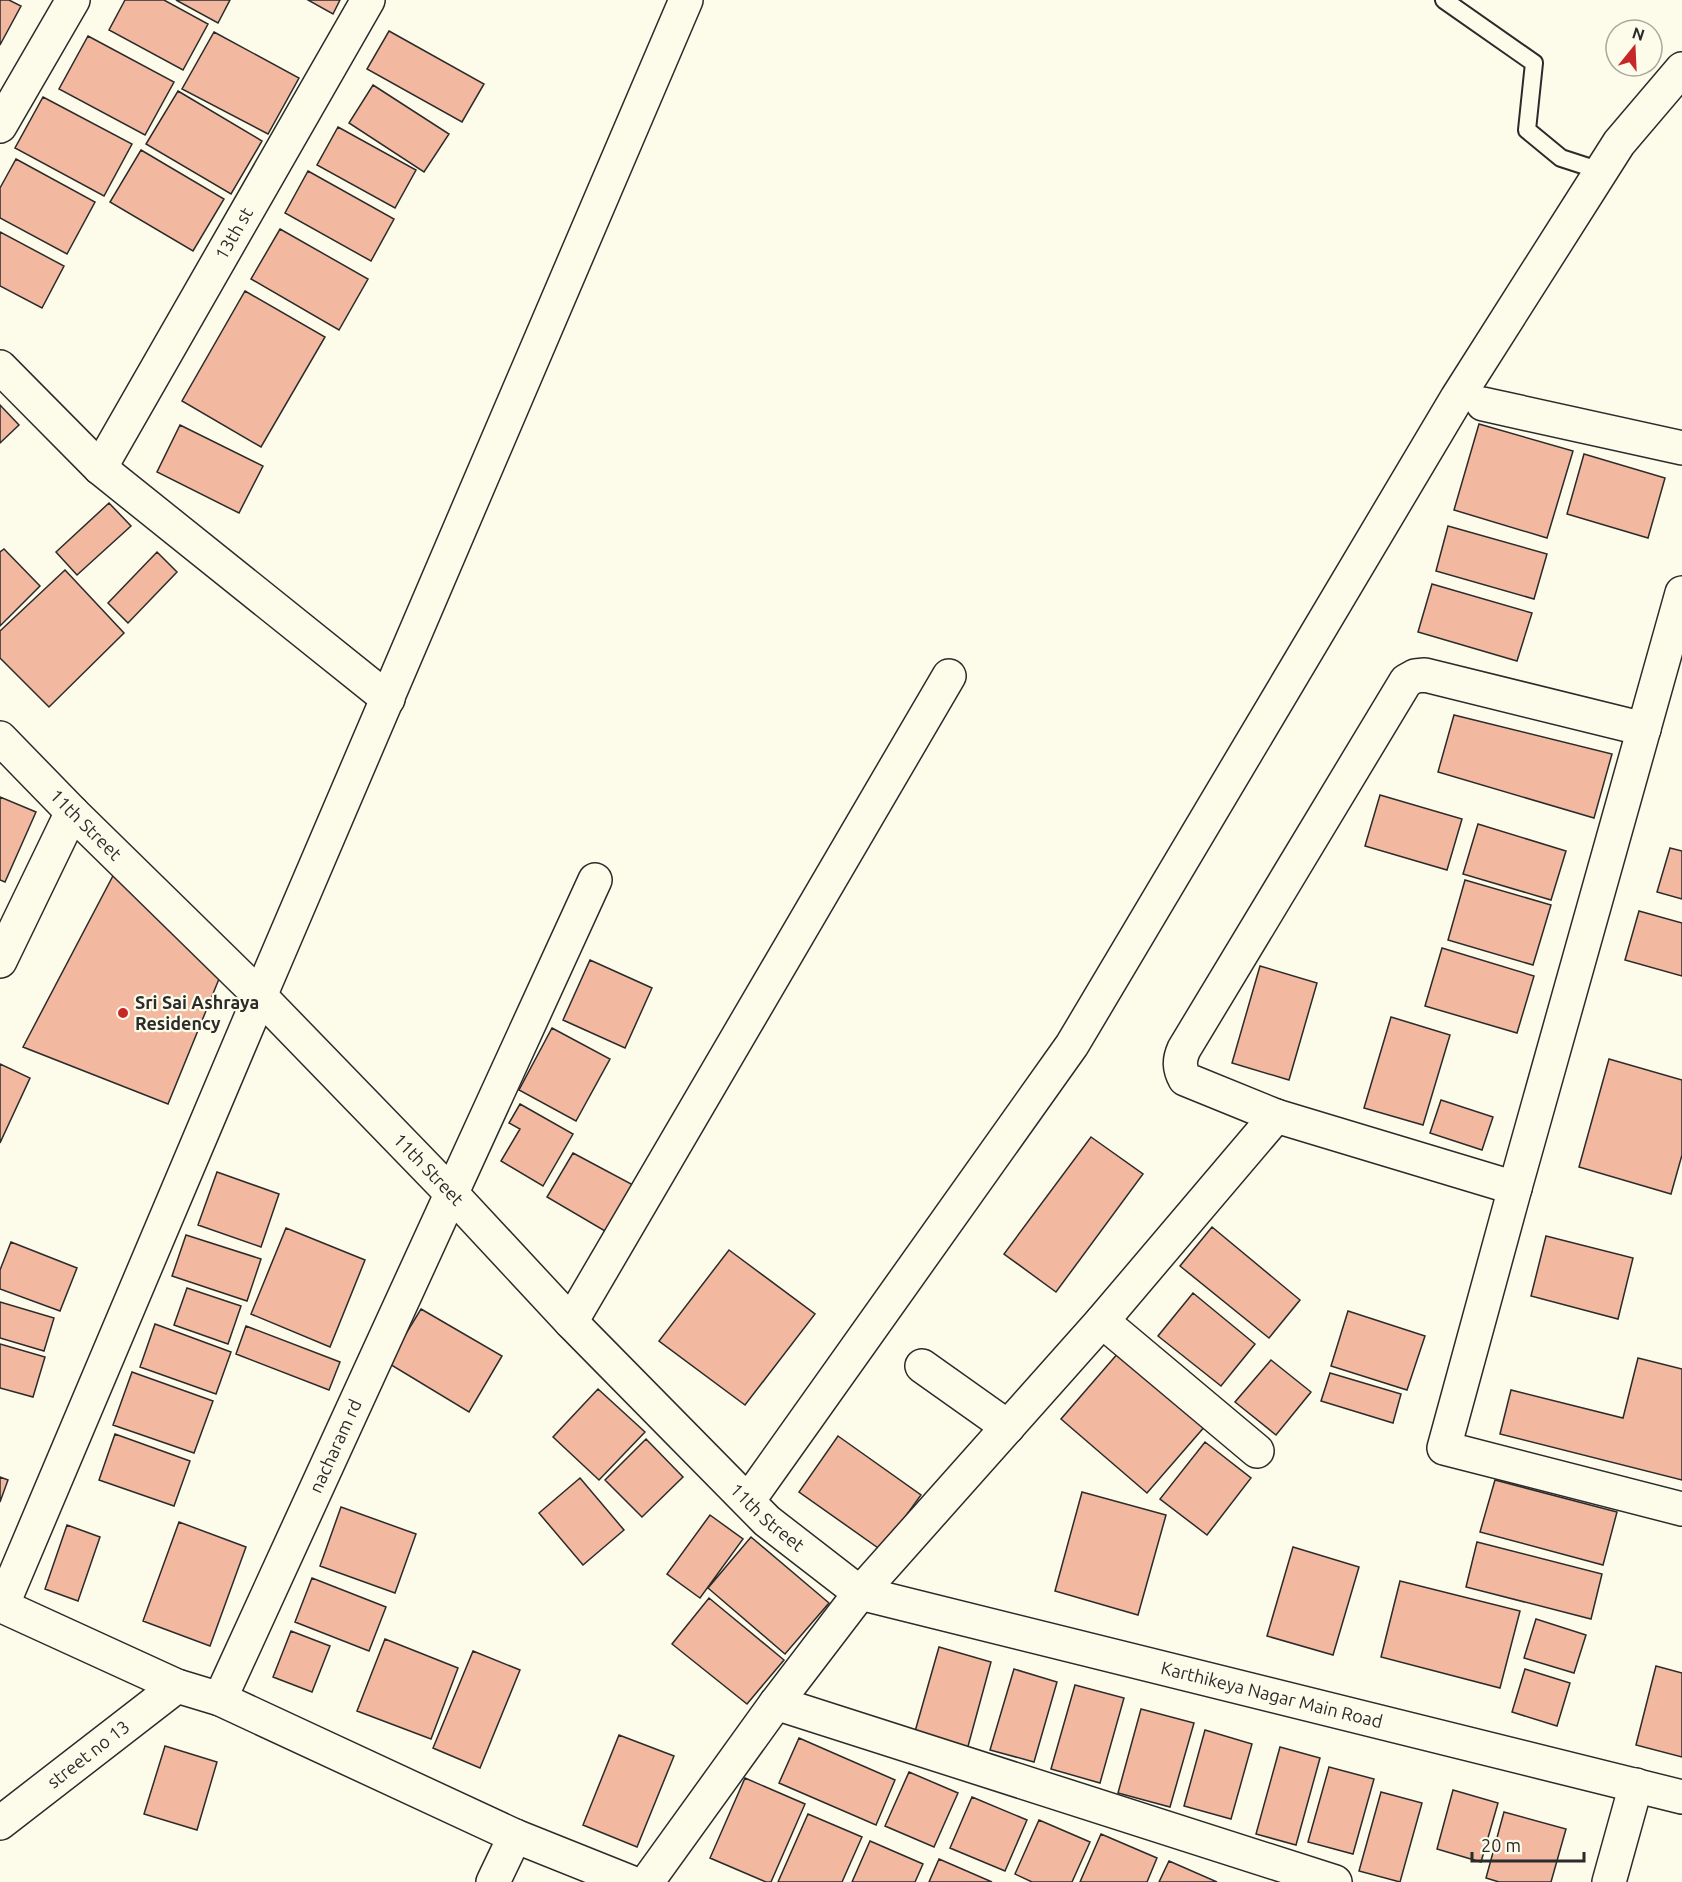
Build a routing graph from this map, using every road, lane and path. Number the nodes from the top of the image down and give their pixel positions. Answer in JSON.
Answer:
{"nodes":[{"id":1,"x":73,"y":0,"type":"edge"},
{"id":2,"x":368,"y":0,"type":"edge"},
{"id":3,"x":687,"y":0,"type":"edge"},
{"id":4,"x":1444,"y":0,"type":"edge"},
{"id":5,"x":1682,"y":69,"type":"edge"},
{"id":6,"x":0,"y":126,"type":"edge"},
{"id":7,"x":1601,"y":171,"type":"junction"},
{"id":8,"x":0,"y":368,"type":"edge"},
{"id":9,"x":1483,"y":404,"type":"dead end"},
{"id":10,"x":1682,"y":448,"type":"edge"},
{"id":11,"x":100,"y":468,"type":"junction"},
{"id":12,"x":1682,"y":593,"type":"edge"},
{"id":13,"x":949,"y":676,"type":"dead end"},
{"id":14,"x":388,"y":699,"type":"junction"},
{"id":15,"x":1644,"y":729,"type":"junction"},
{"id":16,"x":0,"y":738,"type":"edge"},
{"id":17,"x":72,"y":812,"type":"junction"},
{"id":18,"x":595,"y":880,"type":"dead end"},
{"id":19,"x":3,"y":946,"type":"edge"},
{"id":20,"x":260,"y":996,"type":"junction"},
{"id":21,"x":1276,"y":1116,"type":"junction"},
{"id":22,"x":1515,"y":1188,"type":"junction"},
{"id":23,"x":451,"y":1193,"type":"junction"},
{"id":24,"x":1102,"y":1321,"type":"junction"},
{"id":25,"x":571,"y":1322,"type":"junction"},
{"id":26,"x":922,"y":1366,"type":"dead end"},
{"id":27,"x":1008,"y":1427,"type":"junction"},
{"id":28,"x":1257,"y":1451,"type":"dead end"},
{"id":29,"x":748,"y":1501,"type":"junction"},
{"id":30,"x":1682,"y":1509,"type":"edge"},
{"id":31,"x":860,"y":1593,"type":"junction"},
{"id":32,"x":1,"y":1606,"type":"edge"},
{"id":33,"x":177,"y":1686,"type":"junction"},
{"id":34,"x":220,"y":1699,"type":"junction"},
{"id":35,"x":776,"y":1703,"type":"junction"},
{"id":36,"x":1636,"y":1785,"type":"junction"},
{"id":37,"x":1682,"y":1797,"type":"edge"},
{"id":38,"x":0,"y":1823,"type":"edge"},
{"id":39,"x":515,"y":1836,"type":"junction"},
{"id":40,"x":493,"y":1882,"type":"edge"},
{"id":41,"x":630,"y":1882,"type":"edge"},
{"id":42,"x":647,"y":1882,"type":"edge"},
{"id":43,"x":1335,"y":1882,"type":"edge"},
{"id":44,"x":1609,"y":1882,"type":"edge"}],
"edges":[{"from":1,"to":6,"type":"street"},
{"from":2,"to":11,"type":"street","name":"13th st"},
{"from":3,"to":14,"type":"street"},
{"from":4,"to":7,"type":"lane"},
{"from":5,"to":7,"type":"street"},
{"from":7,"to":29,"type":"street"},
{"from":8,"to":11,"type":"street"},
{"from":9,"to":10,"type":"street"},
{"from":11,"to":14,"type":"street"},
{"from":12,"to":15,"type":"street"},
{"from":13,"to":25,"type":"street"},
{"from":14,"to":20,"type":"street"},
{"from":15,"to":21,"type":"street"},
{"from":15,"to":22,"type":"street"},
{"from":16,"to":17,"type":"street","name":"11th Street"},
{"from":17,"to":19,"type":"street"},
{"from":17,"to":20,"type":"street","name":"11th Street"},
{"from":18,"to":23,"type":"street","name":"nacharam rd"},
{"from":20,"to":23,"type":"street","name":"11th Street"},
{"from":20,"to":32,"type":"street"},
{"from":21,"to":22,"type":"street"},
{"from":21,"to":24,"type":"street"},
{"from":22,"to":30,"type":"street"},
{"from":23,"to":25,"type":"street","name":"11th Street"},
{"from":23,"to":34,"type":"street","name":"nacharam rd"},
{"from":24,"to":27,"type":"street"},
{"from":24,"to":28,"type":"street"},
{"from":25,"to":29,"type":"street","name":"11th Street"},
{"from":26,"to":27,"type":"street"},
{"from":27,"to":31,"type":"street"},
{"from":29,"to":31,"type":"street","name":"11th Street"},
{"from":31,"to":35,"type":"street"},
{"from":31,"to":36,"type":"street","name":"Karthikeya Nagar Main Road"},
{"from":32,"to":33,"type":"street"},
{"from":33,"to":34,"type":"street"},
{"from":33,"to":38,"type":"street","name":"street no 13"},
{"from":34,"to":39,"type":"street"},
{"from":35,"to":42,"type":"street"},
{"from":35,"to":43,"type":"street"},
{"from":36,"to":37,"type":"street","name":"Karthikeya Nagar Main Road"},
{"from":36,"to":44,"type":"street"},
{"from":39,"to":40,"type":"street"},
{"from":39,"to":41,"type":"street"}]}
